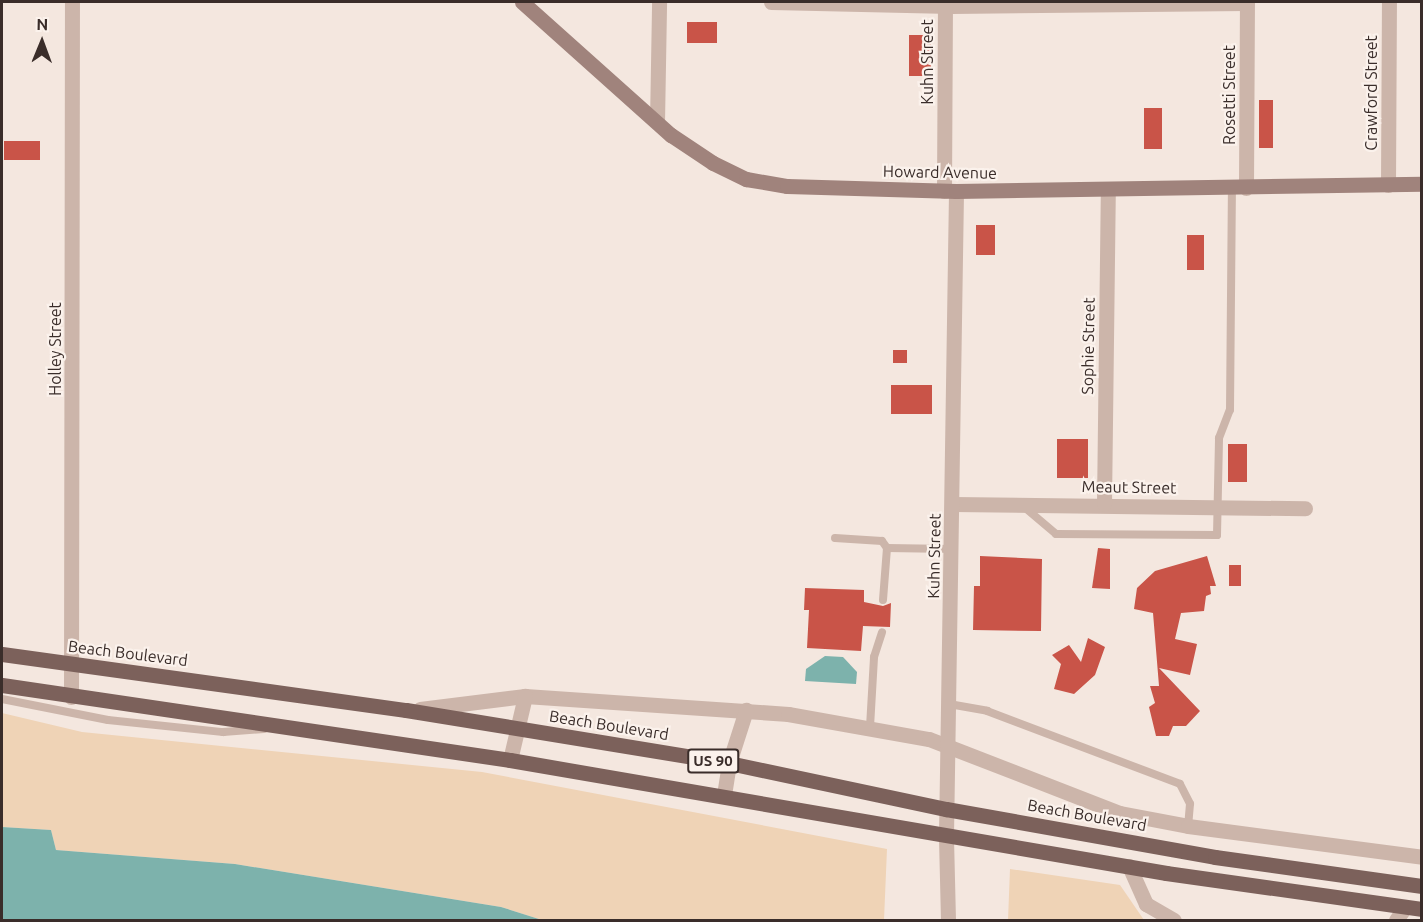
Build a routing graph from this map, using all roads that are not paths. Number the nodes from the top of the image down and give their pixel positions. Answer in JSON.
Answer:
{"nodes":[{"id":1,"x":72,"y":2,"type":"edge"},
{"id":2,"x":522,"y":2,"type":"edge"},
{"id":3,"x":659,"y":2,"type":"edge"},
{"id":4,"x":771,"y":2,"type":"edge"},
{"id":5,"x":1247,"y":2,"type":"edge"},
{"id":6,"x":1389,"y":2,"type":"edge"},
{"id":7,"x":949,"y":4,"type":"edge"},
{"id":8,"x":657,"y":122,"type":"junction"},
{"id":9,"x":1422,"y":184,"type":"edge"},
{"id":10,"x":1388,"y":185,"type":"junction"},
{"id":11,"x":1239,"y":188,"type":"junction"},
{"id":12,"x":1108,"y":189,"type":"junction"},
{"id":13,"x":950,"y":191,"type":"junction"},
{"id":14,"x":952,"y":504,"type":"junction"},
{"id":15,"x":1021,"y":504,"type":"junction"},
{"id":16,"x":1104,"y":504,"type":"junction"},
{"id":17,"x":1217,"y":506,"type":"junction"},
{"id":18,"x":1305,"y":508,"type":"dead end"},
{"id":19,"x":835,"y":538,"type":"dead end"},
{"id":20,"x":886,"y":548,"type":"junction"},
{"id":21,"x":952,"y":549,"type":"junction"},
{"id":22,"x":883,"y":600,"type":"dead end"},
{"id":23,"x":882,"y":632,"type":"dead end"},
{"id":24,"x":2,"y":654,"type":"edge"},
{"id":25,"x":73,"y":665,"type":"junction"},
{"id":26,"x":2,"y":685,"type":"edge"},
{"id":27,"x":525,"y":696,"type":"junction"},
{"id":28,"x":71,"y":697,"type":"junction"},
{"id":29,"x":2,"y":699,"type":"edge"},
{"id":30,"x":949,"y":704,"type":"junction"},
{"id":31,"x":406,"y":710,"type":"junction"},
{"id":32,"x":746,"y":710,"type":"junction"},
{"id":33,"x":286,"y":727,"type":"junction"},
{"id":34,"x":870,"y":727,"type":"junction"},
{"id":35,"x":518,"y":728,"type":"junction"},
{"id":36,"x":948,"y":747,"type":"junction"},
{"id":37,"x":510,"y":760,"type":"junction"},
{"id":38,"x":729,"y":763,"type":"junction"},
{"id":39,"x":724,"y":795,"type":"junction"},
{"id":40,"x":946,"y":809,"type":"junction"},
{"id":41,"x":1188,"y":826,"type":"junction"},
{"id":42,"x":946,"y":836,"type":"junction"},
{"id":43,"x":1422,"y":857,"type":"edge"},
{"id":44,"x":1129,"y":867,"type":"junction"},
{"id":45,"x":1422,"y":886,"type":"edge"},
{"id":46,"x":1405,"y":907,"type":"junction"},
{"id":47,"x":1422,"y":909,"type":"edge"},
{"id":48,"x":948,"y":921,"type":"edge"},
{"id":49,"x":1174,"y":921,"type":"edge"},
{"id":50,"x":1396,"y":921,"type":"edge"}],
"edges":[{"from":1,"to":25,"type":"street","name":"Holley Street"},
{"from":2,"to":8,"type":"main road","name":"Howard Avenue"},
{"from":3,"to":8,"type":"street"},
{"from":4,"to":7,"type":"street"},
{"from":5,"to":7,"type":"street"},
{"from":5,"to":11,"type":"street","name":"Rosetti Street"},
{"from":6,"to":10,"type":"street","name":"Crawford Street"},
{"from":7,"to":13,"type":"street","name":"Kuhn Street"},
{"from":8,"to":13,"type":"main road","name":"Howard Avenue"},
{"from":9,"to":10,"type":"main road","name":"Howard Avenue"},
{"from":10,"to":11,"type":"main road","name":"Howard Avenue"},
{"from":11,"to":12,"type":"main road","name":"Howard Avenue"},
{"from":11,"to":17,"type":"lane"},
{"from":12,"to":13,"type":"main road","name":"Howard Avenue"},
{"from":12,"to":16,"type":"street","name":"Sophie Street"},
{"from":13,"to":14,"type":"street","name":"Kuhn Street"},
{"from":14,"to":15,"type":"street","name":"Meaut Street"},
{"from":14,"to":21,"type":"street","name":"Kuhn Street"},
{"from":15,"to":16,"type":"street","name":"Meaut Street"},
{"from":15,"to":17,"type":"lane"},
{"from":16,"to":17,"type":"street","name":"Meaut Street"},
{"from":17,"to":18,"type":"street","name":"Meaut Street"},
{"from":19,"to":20,"type":"lane"},
{"from":20,"to":21,"type":"lane"},
{"from":20,"to":22,"type":"lane"},
{"from":21,"to":30,"type":"street","name":"Kuhn Street"},
{"from":23,"to":34,"type":"lane"},
{"from":24,"to":25,"type":"main road","name":"Beach Boulevard","number":"US 90"},
{"from":25,"to":28,"type":"street","name":"Holley Street"},
{"from":25,"to":31,"type":"main road","name":"Beach Boulevard","number":"US 90"},
{"from":26,"to":28,"type":"main road","number":"US 90"},
{"from":27,"to":31,"type":"street"},
{"from":27,"to":32,"type":"street"},
{"from":27,"to":35,"type":"street"},
{"from":28,"to":33,"type":"main road","number":"US 90"},
{"from":29,"to":33,"type":"lane"},
{"from":30,"to":36,"type":"street","name":"Kuhn Street"},
{"from":30,"to":41,"type":"lane"},
{"from":31,"to":35,"type":"main road","name":"Beach Boulevard","number":"US 90"},
{"from":32,"to":34,"type":"street"},
{"from":32,"to":38,"type":"street"},
{"from":33,"to":37,"type":"main road","number":"US 90"},
{"from":34,"to":36,"type":"street"},
{"from":35,"to":37,"type":"street"},
{"from":35,"to":38,"type":"main road","name":"Beach Boulevard","number":"US 90"},
{"from":36,"to":40,"type":"street","name":"Kuhn Street"},
{"from":36,"to":41,"type":"street"},
{"from":37,"to":39,"type":"main road","number":"US 90"},
{"from":38,"to":39,"type":"street"},
{"from":38,"to":40,"type":"main road","name":"Beach Boulevard","number":"US 90"},
{"from":39,"to":42,"type":"main road","number":"US 90"},
{"from":40,"to":42,"type":"street","name":"Kuhn Street"},
{"from":40,"to":45,"type":"main road","name":"Beach Boulevard","number":"US 90"},
{"from":41,"to":43,"type":"street"},
{"from":42,"to":44,"type":"main road","number":"US 90"},
{"from":42,"to":48,"type":"street","name":"Kuhn Street"},
{"from":44,"to":46,"type":"main road","number":"US 90"},
{"from":44,"to":49,"type":"street"},
{"from":46,"to":47,"type":"main road","number":"US 90"},
{"from":46,"to":50,"type":"street"}]}
